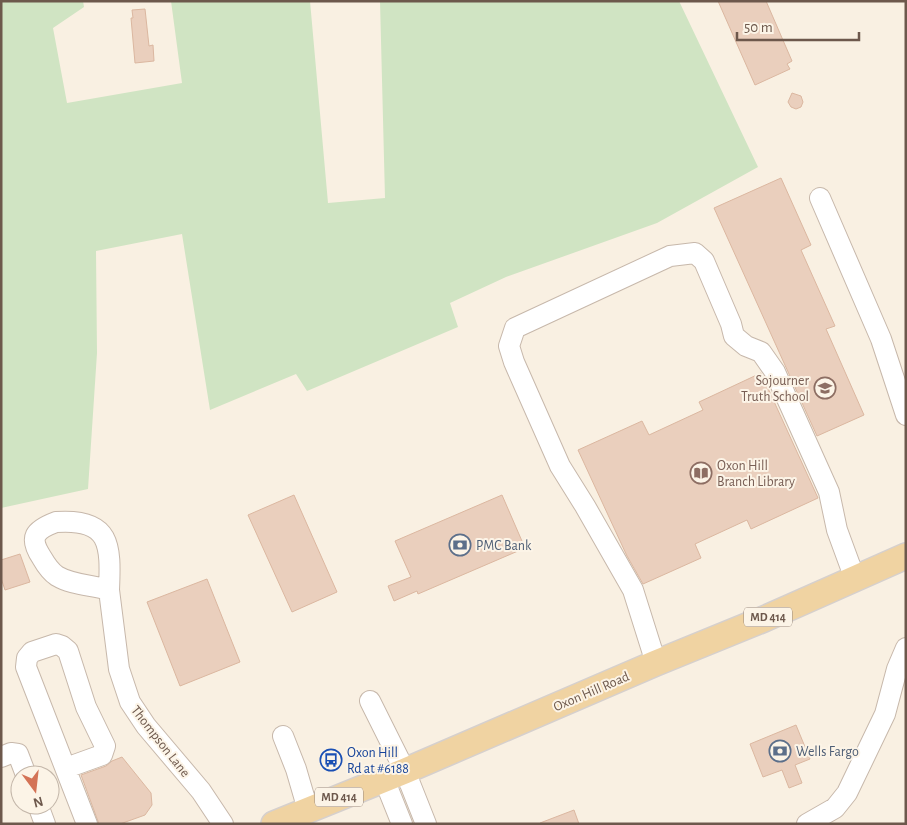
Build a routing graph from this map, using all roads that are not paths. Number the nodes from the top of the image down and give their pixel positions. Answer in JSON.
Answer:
{"nodes":[{"id":1,"x":820,"y":198,"type":"dead end"},
{"id":2,"x":906,"y":415,"type":"edge"},
{"id":3,"x":906,"y":556,"type":"edge"},
{"id":4,"x":854,"y":579,"type":"junction"},
{"id":5,"x":109,"y":590,"type":"dead end"},
{"id":6,"x":906,"y":648,"type":"edge"},
{"id":7,"x":656,"y":663,"type":"junction"},
{"id":8,"x":370,"y":701,"type":"dead end"},
{"id":9,"x":283,"y":736,"type":"dead end"},
{"id":10,"x":1,"y":757,"type":"edge"},
{"id":11,"x":22,"y":765,"type":"edge"},
{"id":12,"x":66,"y":768,"type":"junction"},
{"id":13,"x":395,"y":775,"type":"junction"},
{"id":14,"x":308,"y":810,"type":"junction"},
{"id":15,"x":840,"y":816,"type":"edge"},
{"id":16,"x":87,"y":824,"type":"edge"},
{"id":17,"x":223,"y":824,"type":"edge"},
{"id":18,"x":274,"y":824,"type":"edge"},
{"id":19,"x":402,"y":824,"type":"edge"},
{"id":20,"x":426,"y":824,"type":"edge"},
{"id":21,"x":808,"y":824,"type":"edge"}],
"edges":[{"from":1,"to":2,"type":"street"},
{"from":3,"to":4,"type":"main road","name":"Oxon Hill Road","number":"MD 414"},
{"from":4,"to":7,"type":"main road","name":"Oxon Hill Road","number":"MD 414"},
{"from":4,"to":7,"type":"street"},
{"from":5,"to":17,"type":"street","name":"Thompson Lane"},
{"from":6,"to":15,"type":"street"},
{"from":7,"to":13,"type":"main road","name":"Oxon Hill Road","number":"MD 414"},
{"from":8,"to":13,"type":"street"},
{"from":9,"to":14,"type":"street"},
{"from":10,"to":11,"type":"street"},
{"from":12,"to":12,"type":"street"},
{"from":12,"to":16,"type":"street"},
{"from":13,"to":14,"type":"main road","name":"Oxon Hill Road","number":"MD 414"},
{"from":13,"to":19,"type":"street"},
{"from":13,"to":20,"type":"street"},
{"from":14,"to":18,"type":"main road","name":"Oxon Hill Road","number":"MD 414"},
{"from":15,"to":21,"type":"street"}]}
